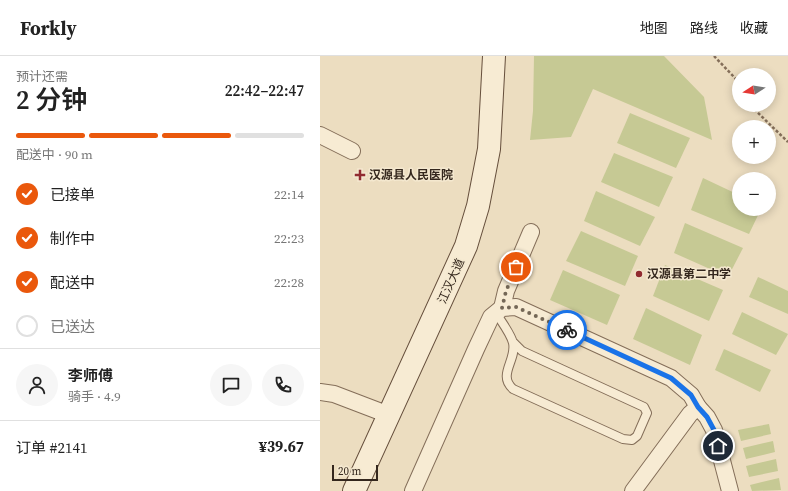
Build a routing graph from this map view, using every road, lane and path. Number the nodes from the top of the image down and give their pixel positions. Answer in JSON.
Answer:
{"nodes":[{"id":1,"x":494,"y":56,"type":"edge"},
{"id":2,"x":714,"y":56,"type":"edge"},
{"id":3,"x":732,"y":75,"type":"edge"},
{"id":4,"x":757,"y":112,"type":"edge"},
{"id":5,"x":320,"y":135,"type":"edge"},
{"id":6,"x":788,"y":142,"type":"edge"},
{"id":7,"x":352,"y":151,"type":"dead end"},
{"id":8,"x":531,"y":232,"type":"dead end"},
{"id":9,"x":499,"y":310,"type":"junction"},
{"id":10,"x":513,"y":342,"type":"junction"},
{"id":11,"x":320,"y":392,"type":"edge"},
{"id":12,"x":698,"y":407,"type":"junction"},
{"id":13,"x":390,"y":415,"type":"junction"},
{"id":14,"x":354,"y":491,"type":"edge"},
{"id":15,"x":413,"y":491,"type":"edge"},
{"id":16,"x":633,"y":491,"type":"edge"},
{"id":17,"x":730,"y":491,"type":"edge"}],
"edges":[{"from":1,"to":13,"type":"main road","name":"江汉大道"},
{"from":2,"to":3,"type":"path"},
{"from":4,"to":6,"type":"path"},
{"from":5,"to":7,"type":"street"},
{"from":8,"to":9,"type":"street"},
{"from":9,"to":10,"type":"lane"},
{"from":9,"to":12,"type":"street"},
{"from":9,"to":15,"type":"street"},
{"from":10,"to":10,"type":"lane"},
{"from":11,"to":13,"type":"street"},
{"from":12,"to":16,"type":"street"},
{"from":12,"to":17,"type":"street"},
{"from":13,"to":14,"type":"main road","name":"江汉大道"}]}
